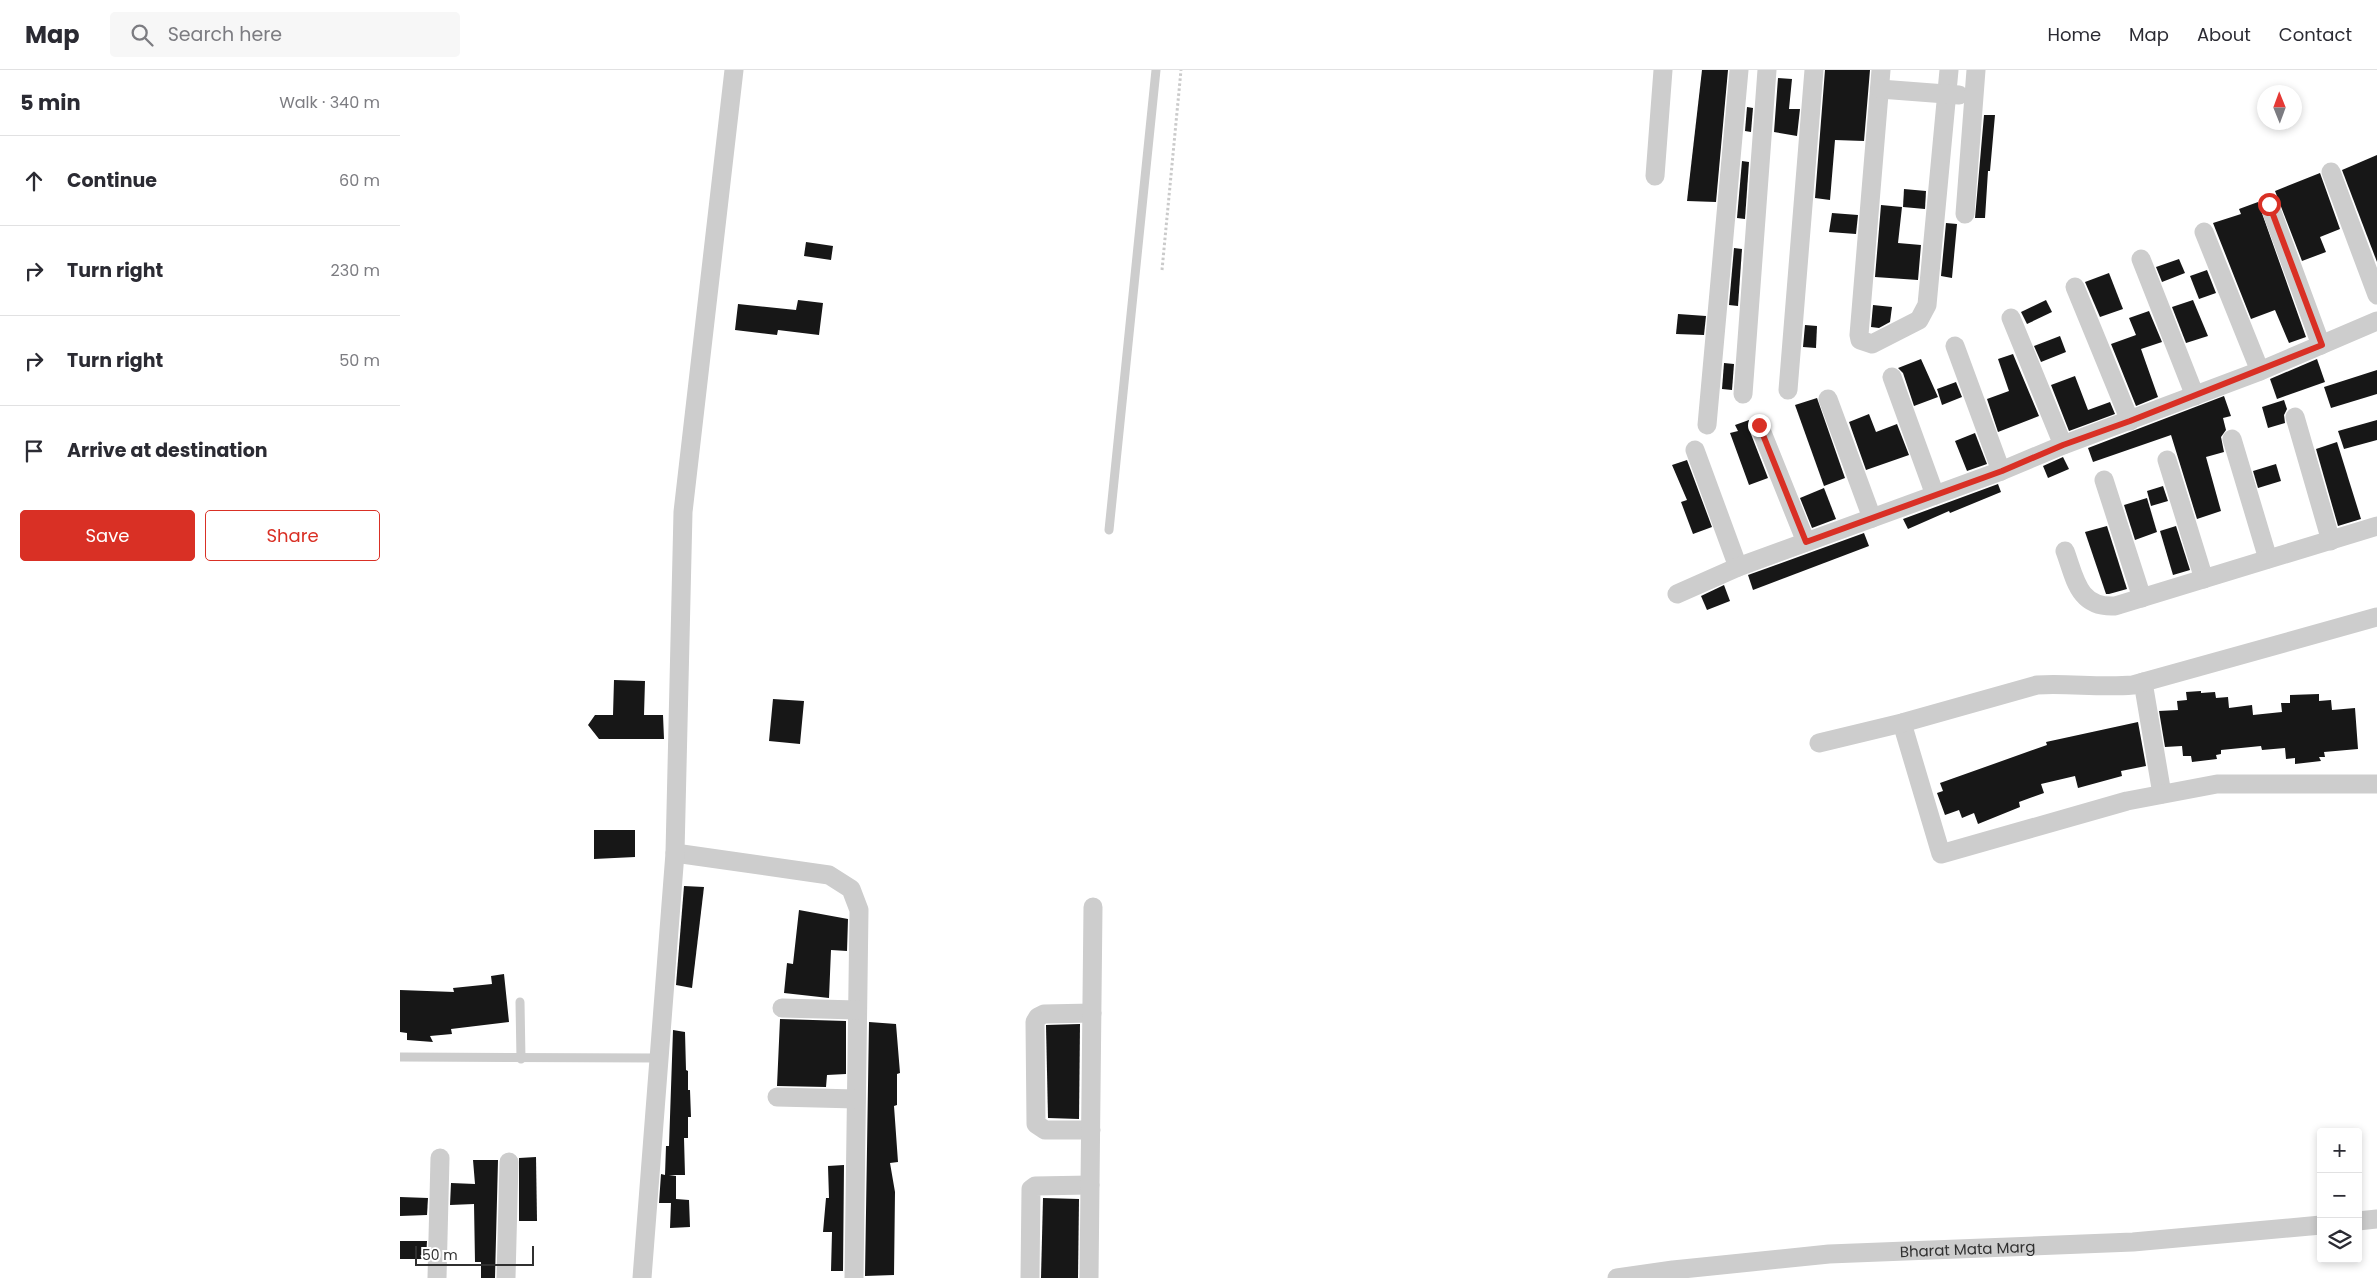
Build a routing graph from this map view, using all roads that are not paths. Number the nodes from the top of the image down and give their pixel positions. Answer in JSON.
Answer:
{"nodes":[{"id":1,"x":734,"y":70,"type":"edge"},
{"id":2,"x":1156,"y":70,"type":"edge"},
{"id":3,"x":1663,"y":70,"type":"edge"},
{"id":4,"x":1739,"y":70,"type":"edge"},
{"id":5,"x":1767,"y":70,"type":"edge"},
{"id":6,"x":1814,"y":70,"type":"edge"},
{"id":7,"x":1949,"y":70,"type":"edge"},
{"id":8,"x":1976,"y":70,"type":"edge"},
{"id":9,"x":1880,"y":79,"type":"edge"},
{"id":10,"x":1947,"y":94,"type":"junction"},
{"id":11,"x":1974,"y":96,"type":"junction"},
{"id":12,"x":2331,"y":172,"type":"dead end"},
{"id":13,"x":1655,"y":176,"type":"dead end"},
{"id":14,"x":2269,"y":204,"type":"dead end"},
{"id":15,"x":1964,"y":214,"type":"dead end"},
{"id":16,"x":2204,"y":232,"type":"dead end"},
{"id":17,"x":2141,"y":258,"type":"dead end"},
{"id":18,"x":2075,"y":287,"type":"dead end"},
{"id":19,"x":2377,"y":295,"type":"edge"},
{"id":20,"x":2011,"y":318,"type":"dead end"},
{"id":21,"x":2377,"y":321,"type":"edge"},
{"id":22,"x":2322,"y":345,"type":"junction"},
{"id":23,"x":1955,"y":346,"type":"dead end"},
{"id":24,"x":2260,"y":371,"type":"junction"},
{"id":25,"x":1892,"y":377,"type":"dead end"},
{"id":26,"x":1788,"y":390,"type":"dead end"},
{"id":27,"x":1743,"y":394,"type":"dead end"},
{"id":28,"x":2195,"y":396,"type":"junction"},
{"id":29,"x":1828,"y":399,"type":"dead end"},
{"id":30,"x":2295,"y":417,"type":"dead end"},
{"id":31,"x":2130,"y":421,"type":"junction"},
{"id":32,"x":1707,"y":425,"type":"dead end"},
{"id":33,"x":1759,"y":425,"type":"dead end"},
{"id":34,"x":2232,"y":439,"type":"dead end"},
{"id":35,"x":2063,"y":445,"type":"junction"},
{"id":36,"x":1695,"y":450,"type":"dead end"},
{"id":37,"x":2167,"y":460,"type":"dead end"},
{"id":38,"x":2002,"y":471,"type":"junction"},
{"id":39,"x":2104,"y":480,"type":"dead end"},
{"id":40,"x":1934,"y":495,"type":"junction"},
{"id":41,"x":1872,"y":518,"type":"junction"},
{"id":42,"x":2377,"y":526,"type":"edge"},
{"id":43,"x":1109,"y":530,"type":"dead end"},
{"id":44,"x":2331,"y":541,"type":"junction"},
{"id":45,"x":1806,"y":542,"type":"junction"},
{"id":46,"x":2065,"y":551,"type":"dead end"},
{"id":47,"x":2268,"y":559,"type":"junction"},
{"id":48,"x":1738,"y":566,"type":"junction"},
{"id":49,"x":2204,"y":579,"type":"junction"},
{"id":50,"x":1678,"y":594,"type":"dead end"},
{"id":51,"x":2142,"y":598,"type":"junction"},
{"id":52,"x":2377,"y":617,"type":"edge"},
{"id":53,"x":2143,"y":682,"type":"junction"},
{"id":54,"x":1902,"y":723,"type":"junction"},
{"id":55,"x":1819,"y":743,"type":"dead end"},
{"id":56,"x":2377,"y":784,"type":"edge"},
{"id":57,"x":2162,"y":794,"type":"junction"},
{"id":58,"x":675,"y":853,"type":"junction"},
{"id":59,"x":1093,"y":907,"type":"dead end"},
{"id":60,"x":520,"y":1002,"type":"dead end"},
{"id":61,"x":782,"y":1008,"type":"dead end"},
{"id":62,"x":857,"y":1010,"type":"junction"},
{"id":63,"x":1092,"y":1013,"type":"junction"},
{"id":64,"x":400,"y":1057,"type":"edge"},
{"id":65,"x":659,"y":1058,"type":"junction"},
{"id":66,"x":521,"y":1059,"type":"junction"},
{"id":67,"x":777,"y":1097,"type":"dead end"},
{"id":68,"x":856,"y":1099,"type":"junction"},
{"id":69,"x":1091,"y":1130,"type":"junction"},
{"id":70,"x":440,"y":1158,"type":"dead end"},
{"id":71,"x":509,"y":1162,"type":"dead end"},
{"id":72,"x":1090,"y":1185,"type":"junction"},
{"id":73,"x":2377,"y":1219,"type":"edge"},
{"id":74,"x":2362,"y":1221,"type":"edge"},
{"id":75,"x":2317,"y":1225,"type":"edge"},
{"id":76,"x":437,"y":1278,"type":"edge"},
{"id":77,"x":506,"y":1278,"type":"edge"},
{"id":78,"x":642,"y":1278,"type":"edge"},
{"id":79,"x":854,"y":1278,"type":"edge"},
{"id":80,"x":1030,"y":1278,"type":"edge"},
{"id":81,"x":1089,"y":1278,"type":"edge"},
{"id":82,"x":1617,"y":1278,"type":"edge"}],
"edges":[{"from":1,"to":58,"type":"street"},
{"from":2,"to":43,"type":"lane"},
{"from":3,"to":13,"type":"street"},
{"from":4,"to":32,"type":"street"},
{"from":5,"to":27,"type":"street"},
{"from":6,"to":26,"type":"street"},
{"from":7,"to":10,"type":"street"},
{"from":8,"to":11,"type":"street"},
{"from":9,"to":10,"type":"street"},
{"from":9,"to":10,"type":"street"},
{"from":10,"to":11,"type":"street"},
{"from":11,"to":15,"type":"street"},
{"from":12,"to":19,"type":"street"},
{"from":14,"to":22,"type":"street"},
{"from":16,"to":24,"type":"street"},
{"from":17,"to":28,"type":"street"},
{"from":18,"to":31,"type":"street"},
{"from":20,"to":35,"type":"street"},
{"from":21,"to":22,"type":"street"},
{"from":22,"to":24,"type":"street"},
{"from":23,"to":38,"type":"street"},
{"from":24,"to":28,"type":"street"},
{"from":25,"to":40,"type":"street"},
{"from":28,"to":31,"type":"street"},
{"from":29,"to":41,"type":"street"},
{"from":30,"to":44,"type":"street"},
{"from":31,"to":35,"type":"street"},
{"from":33,"to":45,"type":"street"},
{"from":34,"to":47,"type":"street"},
{"from":35,"to":38,"type":"street"},
{"from":36,"to":48,"type":"street"},
{"from":37,"to":49,"type":"street"},
{"from":38,"to":40,"type":"street"},
{"from":39,"to":51,"type":"street"},
{"from":40,"to":41,"type":"street"},
{"from":41,"to":45,"type":"street"},
{"from":42,"to":44,"type":"street"},
{"from":44,"to":47,"type":"street"},
{"from":45,"to":48,"type":"street"},
{"from":46,"to":51,"type":"street"},
{"from":47,"to":49,"type":"street"},
{"from":48,"to":50,"type":"street"},
{"from":49,"to":51,"type":"street"},
{"from":52,"to":53,"type":"street"},
{"from":53,"to":54,"type":"street"},
{"from":53,"to":57,"type":"street"},
{"from":54,"to":55,"type":"street"},
{"from":54,"to":57,"type":"street"},
{"from":56,"to":57,"type":"street"},
{"from":58,"to":62,"type":"street"},
{"from":58,"to":65,"type":"street"},
{"from":59,"to":63,"type":"street"},
{"from":60,"to":66,"type":"lane"},
{"from":61,"to":62,"type":"street"},
{"from":62,"to":68,"type":"street"},
{"from":63,"to":69,"type":"street"},
{"from":63,"to":69,"type":"street"},
{"from":64,"to":66,"type":"lane"},
{"from":65,"to":66,"type":"lane"},
{"from":65,"to":78,"type":"street"},
{"from":67,"to":68,"type":"street"},
{"from":68,"to":79,"type":"street"},
{"from":69,"to":72,"type":"street"},
{"from":70,"to":76,"type":"street"},
{"from":71,"to":77,"type":"street"},
{"from":72,"to":80,"type":"street"},
{"from":72,"to":81,"type":"street"},
{"from":73,"to":74,"type":"street"},
{"from":75,"to":82,"type":"street","name":"Bharat Mata Marg"}]}
